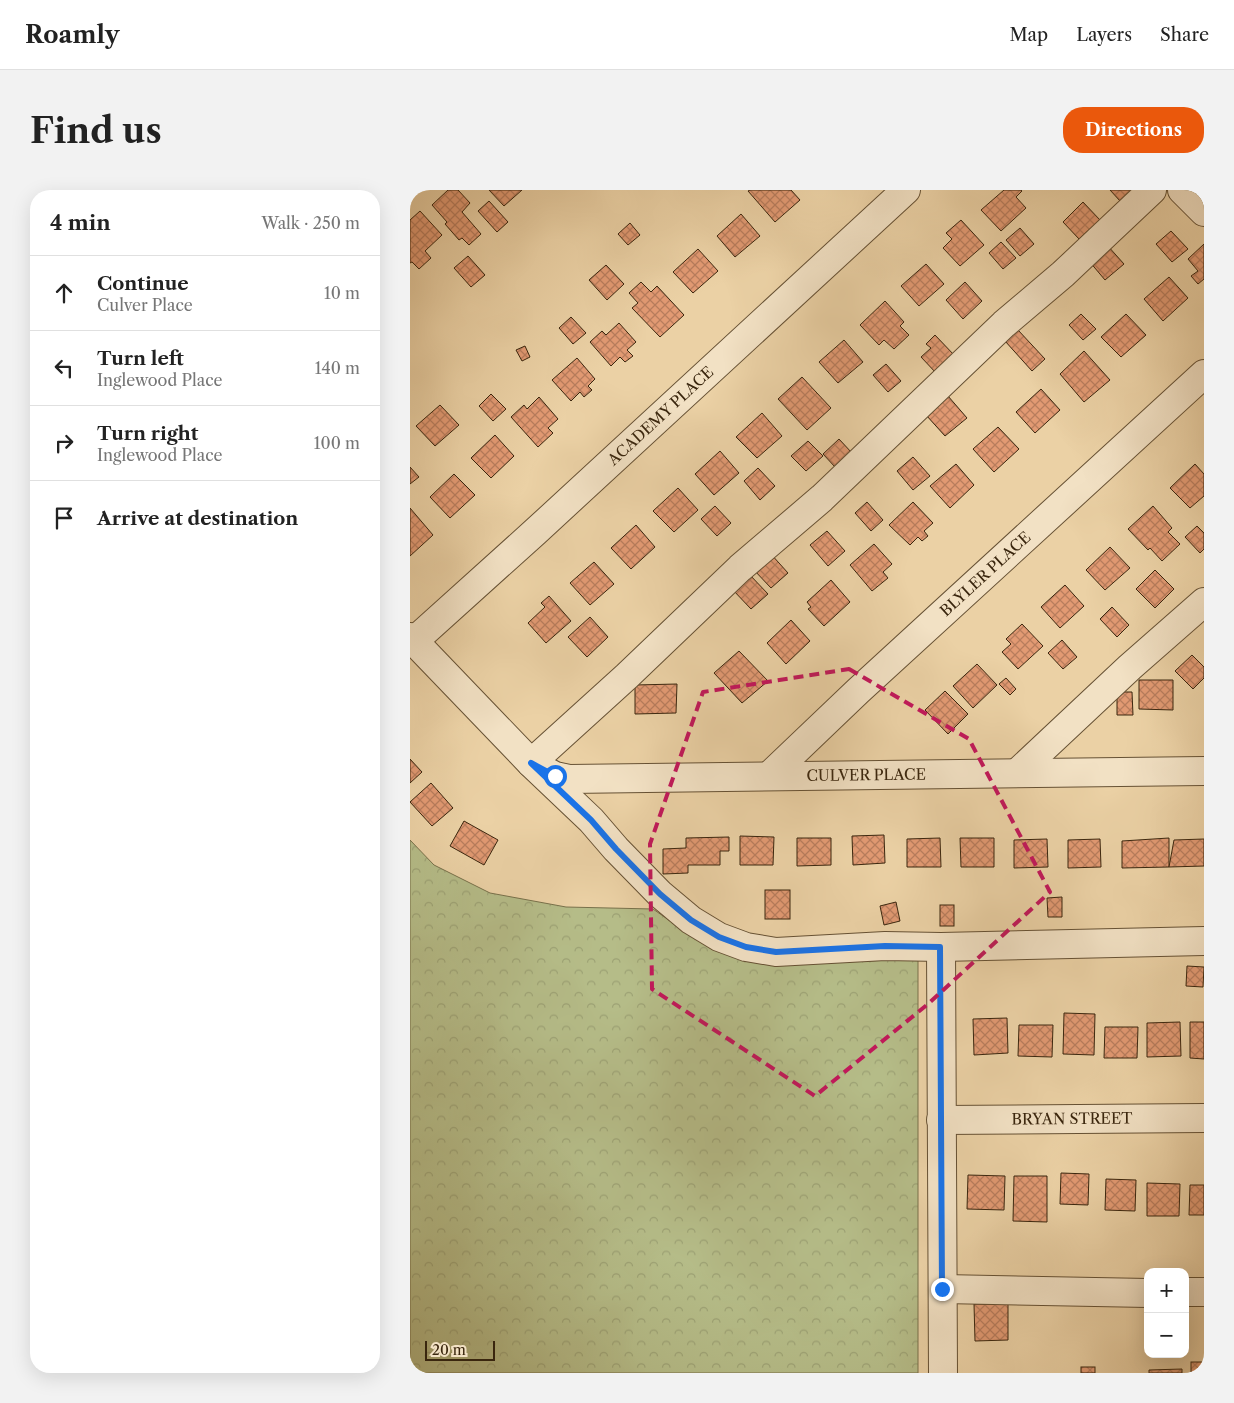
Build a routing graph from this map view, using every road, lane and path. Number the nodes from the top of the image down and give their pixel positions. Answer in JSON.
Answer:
{"nodes":[{"id":1,"x":906,"y":190,"type":"edge"},
{"id":2,"x":1152,"y":190,"type":"edge"},
{"id":3,"x":1182,"y":190,"type":"edge"},
{"id":4,"x":1204,"y":212,"type":"edge"},
{"id":5,"x":1204,"y":374,"type":"edge"},
{"id":6,"x":1204,"y":602,"type":"edge"},
{"id":7,"x":412,"y":639,"type":"edge"},
{"id":8,"x":531,"y":763,"type":"junction"},
{"id":9,"x":1204,"y":771,"type":"edge"},
{"id":10,"x":1016,"y":773,"type":"junction"},
{"id":11,"x":770,"y":776,"type":"junction"},
{"id":12,"x":1204,"y":941,"type":"edge"},
{"id":13,"x":940,"y":947,"type":"junction"},
{"id":14,"x":1204,"y":1118,"type":"edge"},
{"id":15,"x":941,"y":1120,"type":"junction"},
{"id":16,"x":942,"y":1289,"type":"junction"},
{"id":17,"x":1144,"y":1292,"type":"edge"},
{"id":18,"x":1189,"y":1292,"type":"edge"},
{"id":19,"x":1204,"y":1292,"type":"edge"},
{"id":20,"x":943,"y":1373,"type":"edge"}],
"edges":[{"from":1,"to":7,"type":"street","name":"ACADEMY PLACE"},
{"from":2,"to":8,"type":"street"},
{"from":3,"to":4,"type":"street"},
{"from":5,"to":11,"type":"street","name":"BLYLER PLACE"},
{"from":6,"to":10,"type":"street"},
{"from":7,"to":8,"type":"street"},
{"from":8,"to":11,"type":"street","name":"CULVER PLACE"},
{"from":8,"to":13,"type":"street"},
{"from":9,"to":10,"type":"street","name":"CULVER PLACE"},
{"from":10,"to":11,"type":"street","name":"CULVER PLACE"},
{"from":12,"to":13,"type":"street"},
{"from":13,"to":15,"type":"street"},
{"from":14,"to":15,"type":"street","name":"BRYAN STREET"},
{"from":15,"to":16,"type":"street"},
{"from":16,"to":17,"type":"street"},
{"from":16,"to":20,"type":"street"},
{"from":18,"to":19,"type":"street"}]}
